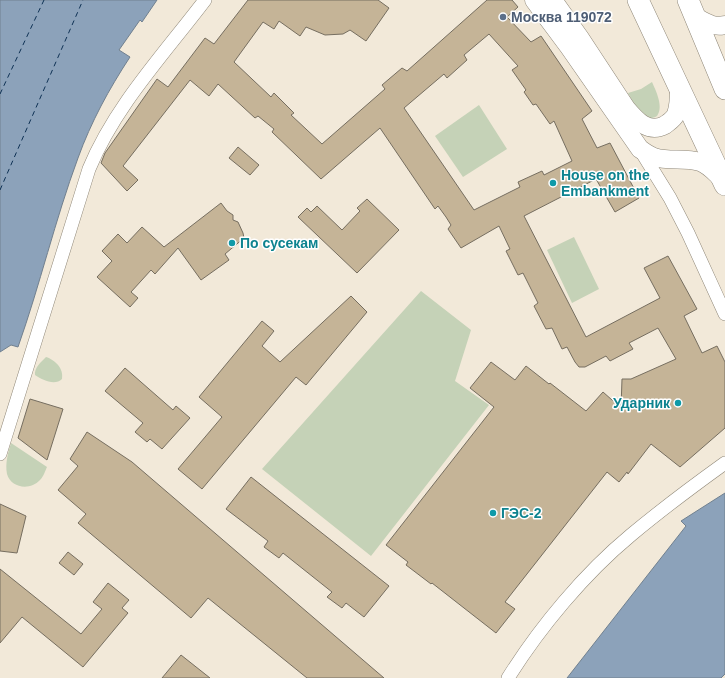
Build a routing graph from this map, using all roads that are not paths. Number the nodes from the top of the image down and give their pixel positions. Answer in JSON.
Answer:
{"nodes":[{"id":1,"x":205,"y":0,"type":"edge"},
{"id":2,"x":534,"y":0,"type":"edge"},
{"id":3,"x":553,"y":0,"type":"edge"},
{"id":4,"x":638,"y":0,"type":"edge"},
{"id":5,"x":692,"y":8,"type":"edge"},
{"id":6,"x":725,"y":25,"type":"edge"},
{"id":7,"x":680,"y":89,"type":"junction"},
{"id":8,"x":725,"y":89,"type":"edge"},
{"id":9,"x":640,"y":149,"type":"junction"},
{"id":10,"x":724,"y":183,"type":"edge"},
{"id":11,"x":725,"y":314,"type":"edge"},
{"id":12,"x":0,"y":454,"type":"edge"},
{"id":13,"x":725,"y":463,"type":"edge"},
{"id":14,"x":508,"y":678,"type":"edge"}],
"edges":[{"from":1,"to":12,"type":"street"},
{"from":2,"to":9,"type":"main road"},
{"from":3,"to":7,"type":"main road"},
{"from":4,"to":7,"type":"main road"},
{"from":5,"to":6,"type":"main road"},
{"from":5,"to":8,"type":"main road"},
{"from":7,"to":10,"type":"main road"},
{"from":9,"to":10,"type":"main road"},
{"from":9,"to":11,"type":"street"},
{"from":13,"to":14,"type":"street"}]}
